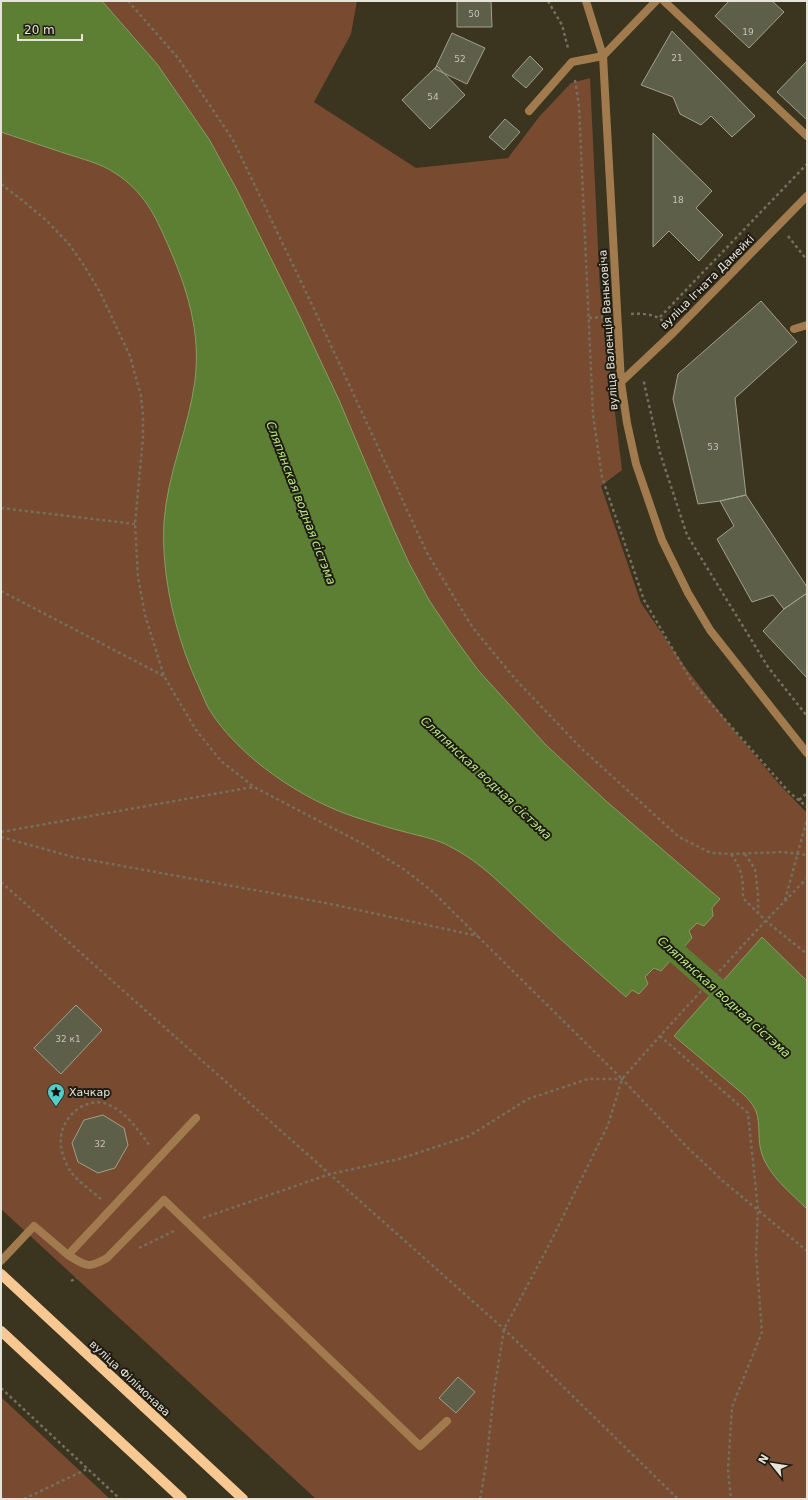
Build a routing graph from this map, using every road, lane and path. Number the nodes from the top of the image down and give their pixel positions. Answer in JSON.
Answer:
{"nodes":[{"id":1,"x":128,"y":1,"type":"edge"},
{"id":2,"x":586,"y":1,"type":"edge"},
{"id":3,"x":656,"y":1,"type":"edge"},
{"id":4,"x":664,"y":1,"type":"edge"},
{"id":5,"x":603,"y":56,"type":"junction"},
{"id":6,"x":529,"y":111,"type":"dead end"},
{"id":7,"x":807,"y":136,"type":"edge"},
{"id":8,"x":807,"y":164,"type":"edge"},
{"id":9,"x":1,"y":184,"type":"edge"},
{"id":10,"x":807,"y":196,"type":"edge"},
{"id":11,"x":793,"y":231,"type":"dead end"},
{"id":12,"x":788,"y":236,"type":"junction"},
{"id":13,"x":783,"y":242,"type":"dead end"},
{"id":14,"x":807,"y":260,"type":"edge"},
{"id":15,"x":616,"y":316,"type":"junction"},
{"id":16,"x":660,"y":317,"type":"junction"},
{"id":17,"x":589,"y":318,"type":"dead end"},
{"id":18,"x":807,"y":325,"type":"edge"},
{"id":19,"x":794,"y":330,"type":"dead end"},
{"id":20,"x":673,"y":333,"type":"junction"},
{"id":21,"x":650,"y":377,"type":"dead end"},
{"id":22,"x":621,"y":382,"type":"junction"},
{"id":23,"x":1,"y":508,"type":"edge"},
{"id":24,"x":135,"y":524,"type":"junction"},
{"id":25,"x":1,"y":591,"type":"edge"},
{"id":26,"x":164,"y":676,"type":"junction"},
{"id":27,"x":807,"y":716,"type":"edge"},
{"id":28,"x":807,"y":753,"type":"edge"},
{"id":29,"x":254,"y":787,"type":"junction"},
{"id":30,"x":807,"y":793,"type":"edge"},
{"id":31,"x":799,"y":800,"type":"dead end"},
{"id":32,"x":807,"y":819,"type":"edge"},
{"id":33,"x":1,"y":832,"type":"edge"},
{"id":34,"x":1,"y":837,"type":"edge"},
{"id":35,"x":731,"y":854,"type":"junction"},
{"id":36,"x":745,"y":854,"type":"junction"},
{"id":37,"x":797,"y":854,"type":"junction"},
{"id":38,"x":807,"y":856,"type":"edge"},
{"id":39,"x":807,"y":878,"type":"edge"},
{"id":40,"x":1,"y":882,"type":"edge"},
{"id":41,"x":785,"y":900,"type":"junction"},
{"id":42,"x":758,"y":913,"type":"junction"},
{"id":43,"x":766,"y":921,"type":"junction"},
{"id":44,"x":479,"y":937,"type":"junction"},
{"id":45,"x":807,"y":954,"type":"edge"},
{"id":46,"x":660,"y":1036,"type":"junction"},
{"id":47,"x":622,"y":1079,"type":"junction"},
{"id":48,"x":196,"y":1118,"type":"dead end"},
{"id":49,"x":150,"y":1146,"type":"dead end"},
{"id":50,"x":330,"y":1174,"type":"junction"},
{"id":51,"x":98,"y":1205,"type":"dead end"},
{"id":52,"x":758,"y":1210,"type":"junction"},
{"id":53,"x":807,"y":1251,"type":"edge"},
{"id":54,"x":68,"y":1255,"type":"junction"},
{"id":55,"x":1,"y":1261,"type":"edge"},
{"id":56,"x":1,"y":1274,"type":"edge"},
{"id":57,"x":504,"y":1329,"type":"junction"},
{"id":58,"x":1,"y":1330,"type":"edge"},
{"id":59,"x":1,"y":1388,"type":"edge"},
{"id":60,"x":447,"y":1422,"type":"dead end"},
{"id":61,"x":87,"y":1469,"type":"junction"},
{"id":62,"x":24,"y":1499,"type":"edge"},
{"id":63,"x":120,"y":1499,"type":"edge"},
{"id":64,"x":182,"y":1499,"type":"edge"},
{"id":65,"x":244,"y":1499,"type":"edge"},
{"id":66,"x":480,"y":1499,"type":"edge"},
{"id":67,"x":678,"y":1499,"type":"edge"},
{"id":68,"x":731,"y":1499,"type":"edge"}],
"edges":[{"from":1,"to":35,"type":"path"},
{"from":2,"to":5,"type":"street","name":"вуліца Валенція Ваньковіча"},
{"from":3,"to":5,"type":"street"},
{"from":4,"to":7,"type":"street"},
{"from":5,"to":6,"type":"street"},
{"from":5,"to":15,"type":"street","name":"вуліца Валенція Ваньковіча"},
{"from":8,"to":16,"type":"path"},
{"from":9,"to":24,"type":"path"},
{"from":10,"to":20,"type":"street","name":"вуліца Ігната Дамейкі"},
{"from":11,"to":12,"type":"path"},
{"from":12,"to":13,"type":"path"},
{"from":12,"to":14,"type":"path"},
{"from":15,"to":16,"type":"path"},
{"from":15,"to":17,"type":"path"},
{"from":15,"to":22,"type":"street","name":"вуліца Валенція Ваньковіча"},
{"from":16,"to":20,"type":"path"},
{"from":18,"to":19,"type":"street"},
{"from":20,"to":22,"type":"street","name":"вуліца Ігната Дамейкі"},
{"from":21,"to":27,"type":"path"},
{"from":22,"to":28,"type":"street","name":"вуліца Валенція Ваньковіча"},
{"from":23,"to":24,"type":"path"},
{"from":24,"to":26,"type":"path"},
{"from":25,"to":26,"type":"path"},
{"from":26,"to":29,"type":"path"},
{"from":29,"to":33,"type":"path"},
{"from":29,"to":44,"type":"path"},
{"from":30,"to":31,"type":"path"},
{"from":32,"to":37,"type":"path"},
{"from":34,"to":44,"type":"path"},
{"from":35,"to":36,"type":"path"},
{"from":35,"to":42,"type":"path"},
{"from":36,"to":37,"type":"path"},
{"from":36,"to":42,"type":"path"},
{"from":37,"to":38,"type":"path"},
{"from":37,"to":41,"type":"path"},
{"from":39,"to":41,"type":"path"},
{"from":40,"to":50,"type":"path"},
{"from":41,"to":43,"type":"path"},
{"from":42,"to":43,"type":"path"},
{"from":43,"to":45,"type":"path"},
{"from":43,"to":46,"type":"path"},
{"from":44,"to":47,"type":"path"},
{"from":46,"to":47,"type":"path"},
{"from":46,"to":52,"type":"path"},
{"from":47,"to":50,"type":"path"},
{"from":47,"to":52,"type":"path"},
{"from":47,"to":57,"type":"path"},
{"from":48,"to":54,"type":"street"},
{"from":49,"to":51,"type":"path"},
{"from":50,"to":57,"type":"path"},
{"from":52,"to":53,"type":"path"},
{"from":52,"to":68,"type":"path"},
{"from":54,"to":55,"type":"street"},
{"from":54,"to":60,"type":"street"},
{"from":56,"to":65,"type":"main road","name":"вуліца Філімонава"},
{"from":57,"to":66,"type":"path"},
{"from":57,"to":67,"type":"path"},
{"from":58,"to":64,"type":"main road"},
{"from":59,"to":61,"type":"path"},
{"from":61,"to":62,"type":"path"},
{"from":61,"to":63,"type":"path"}]}
